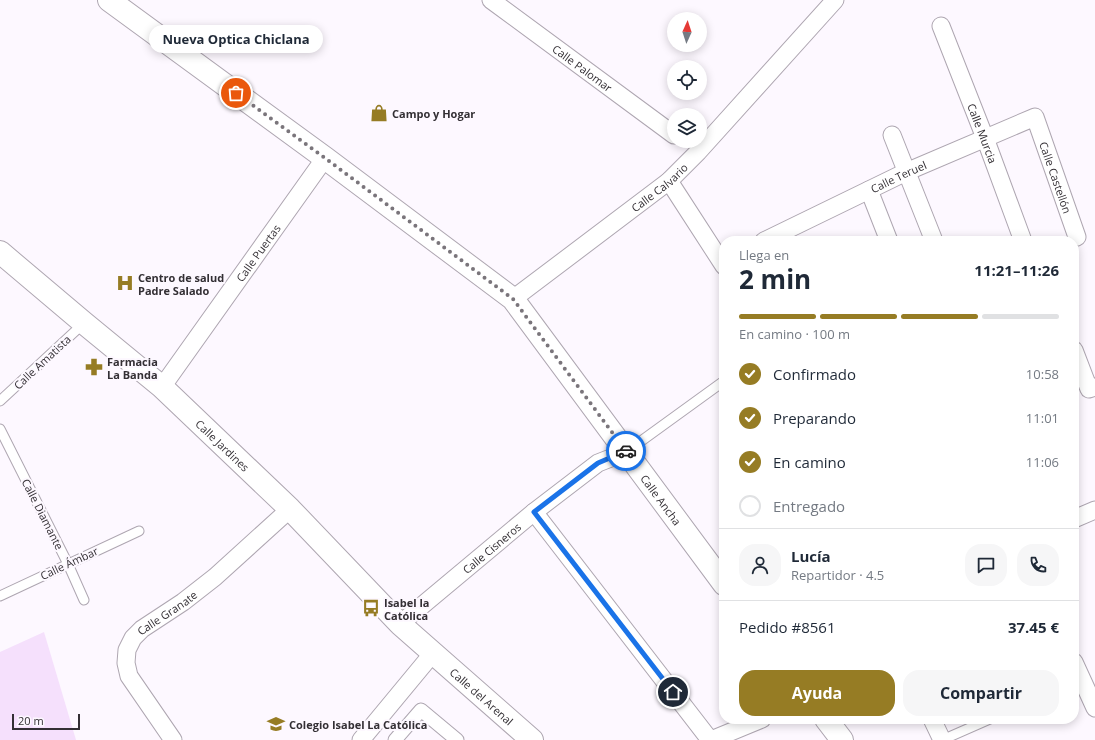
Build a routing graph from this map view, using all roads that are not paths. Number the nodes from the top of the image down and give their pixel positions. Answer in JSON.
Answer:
{"nodes":[{"id":1,"x":109,"y":0,"type":"edge"},
{"id":2,"x":491,"y":0,"type":"edge"},
{"id":3,"x":835,"y":0,"type":"edge"},
{"id":4,"x":941,"y":26,"type":"dead end"},
{"id":5,"x":1035,"y":117,"type":"joint"},
{"id":6,"x":667,"y":130,"type":"edge"},
{"id":7,"x":892,"y":135,"type":"dead end"},
{"id":8,"x":985,"y":138,"type":"junction"},
{"id":9,"x":692,"y":148,"type":"edge"},
{"id":10,"x":698,"y":152,"type":"junction"},
{"id":11,"x":325,"y":158,"type":"junction"},
{"id":12,"x":906,"y":172,"type":"junction"},
{"id":13,"x":669,"y":181,"type":"junction"},
{"id":14,"x":869,"y":190,"type":"junction"},
{"id":15,"x":774,"y":236,"type":"edge"},
{"id":16,"x":887,"y":236,"type":"edge"},
{"id":17,"x":932,"y":236,"type":"edge"},
{"id":18,"x":1021,"y":236,"type":"edge"},
{"id":19,"x":1077,"y":236,"type":"edge"},
{"id":20,"x":0,"y":252,"type":"edge"},
{"id":21,"x":719,"y":256,"type":"edge"},
{"id":22,"x":513,"y":299,"type":"junction"},
{"id":23,"x":84,"y":323,"type":"junction"},
{"id":24,"x":1079,"y":363,"type":"edge"},
{"id":25,"x":719,"y":386,"type":"edge"},
{"id":26,"x":162,"y":387,"type":"junction"},
{"id":27,"x":1095,"y":387,"type":"edge"},
{"id":28,"x":0,"y":401,"type":"edge"},
{"id":29,"x":0,"y":429,"type":"edge"},
{"id":30,"x":626,"y":452,"type":"junction"},
{"id":31,"x":290,"y":509,"type":"junction"},
{"id":32,"x":1095,"y":510,"type":"edge"},
{"id":33,"x":534,"y":512,"type":"junction"},
{"id":34,"x":1079,"y":517,"type":"edge"},
{"id":35,"x":139,"y":531,"type":"dead end"},
{"id":36,"x":68,"y":564,"type":"junction"},
{"id":37,"x":719,"y":577,"type":"edge"},
{"id":38,"x":0,"y":596,"type":"edge"},
{"id":39,"x":84,"y":600,"type":"dead end"},
{"id":40,"x":400,"y":624,"type":"junction"},
{"id":41,"x":432,"y":653,"type":"junction"},
{"id":42,"x":1079,"y":673,"type":"edge"},
{"id":43,"x":1095,"y":708,"type":"edge"},
{"id":44,"x":750,"y":724,"type":"edge"},
{"id":45,"x":830,"y":724,"type":"edge"},
{"id":46,"x":934,"y":724,"type":"edge"},
{"id":47,"x":979,"y":724,"type":"edge"},
{"id":48,"x":173,"y":740,"type":"edge"},
{"id":49,"x":361,"y":740,"type":"edge"},
{"id":50,"x":395,"y":740,"type":"edge"},
{"id":51,"x":457,"y":740,"type":"edge"},
{"id":52,"x":532,"y":740,"type":"edge"},
{"id":53,"x":711,"y":740,"type":"edge"},
{"id":54,"x":842,"y":740,"type":"edge"},
{"id":55,"x":942,"y":740,"type":"edge"}],
"edges":[{"from":1,"to":11,"type":"main road","name":"Calle Ancha"},
{"from":2,"to":6,"type":"street","name":"Calle Palomar"},
{"from":3,"to":10,"type":"street","name":"Calle Calvario"},
{"from":4,"to":8,"type":"street","name":"Calle Murcia"},
{"from":5,"to":8,"type":"street","name":"Calle Teruel"},
{"from":5,"to":19,"type":"street","name":"Calle Castellón"},
{"from":7,"to":12,"type":"street"},
{"from":8,"to":12,"type":"street","name":"Calle Teruel"},
{"from":8,"to":18,"type":"street","name":"Calle Murcia"},
{"from":9,"to":10,"type":"street"},
{"from":10,"to":13,"type":"street","name":"Calle Calvario"},
{"from":11,"to":22,"type":"main road","name":"Calle Ancha"},
{"from":11,"to":26,"type":"street","name":"Calle Puertas"},
{"from":12,"to":14,"type":"street","name":"Calle Teruel"},
{"from":12,"to":17,"type":"street"},
{"from":13,"to":21,"type":"street"},
{"from":13,"to":22,"type":"street","name":"Calle Calvario"},
{"from":14,"to":15,"type":"street","name":"Calle Teruel"},
{"from":14,"to":16,"type":"street"},
{"from":20,"to":23,"type":"main road","name":"Calle Jardines"},
{"from":22,"to":30,"type":"main road","name":"Calle Ancha"},
{"from":23,"to":26,"type":"main road","name":"Calle Jardines"},
{"from":23,"to":28,"type":"lane","name":"Calle Amatista"},
{"from":24,"to":27,"type":"street"},
{"from":25,"to":30,"type":"lane"},
{"from":26,"to":31,"type":"main road","name":"Calle Jardines"},
{"from":29,"to":36,"type":"lane","name":"Calle Diamante"},
{"from":30,"to":33,"type":"street","name":"Calle Cisneros"},
{"from":30,"to":37,"type":"main road","name":"Calle Ancha"},
{"from":31,"to":40,"type":"main road","name":"Calle Jardines"},
{"from":31,"to":48,"type":"street","name":"Calle Granate"},
{"from":32,"to":34,"type":"street"},
{"from":33,"to":40,"type":"street","name":"Calle Cisneros"},
{"from":33,"to":53,"type":"street"},
{"from":35,"to":36,"type":"lane","name":"Calle Ámbar"},
{"from":36,"to":38,"type":"lane","name":"Calle Ámbar"},
{"from":36,"to":39,"type":"lane","name":"Calle Diamante"},
{"from":40,"to":41,"type":"main road","name":"Calle Jardines"},
{"from":41,"to":49,"type":"street"},
{"from":41,"to":52,"type":"main road","name":"Calle del Arenal"},
{"from":42,"to":43,"type":"street"},
{"from":44,"to":53,"type":"street"},
{"from":45,"to":54,"type":"main road"},
{"from":46,"to":55,"type":"street"},
{"from":47,"to":55,"type":"lane"},
{"from":50,"to":51,"type":"street"}]}
